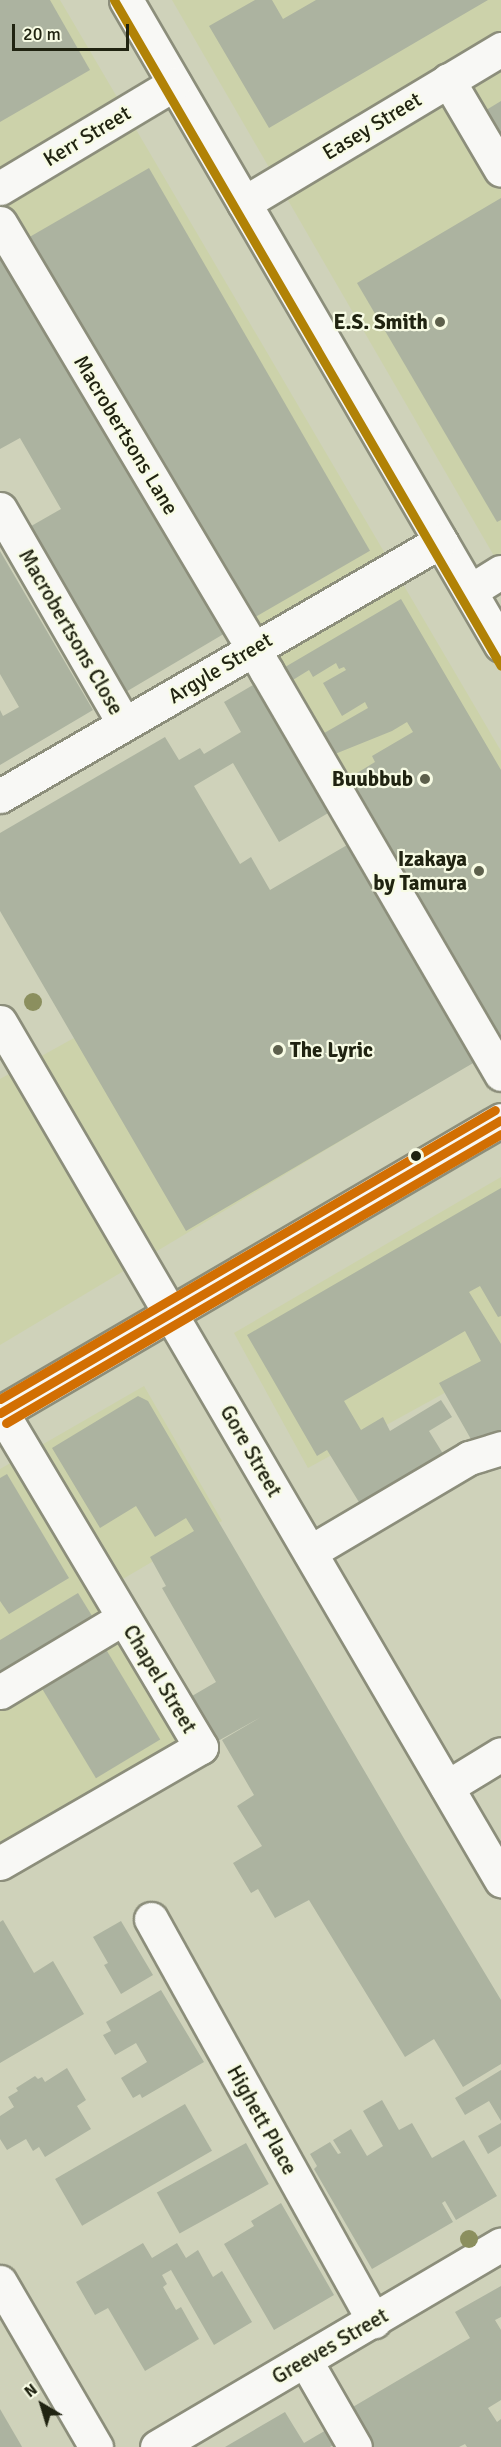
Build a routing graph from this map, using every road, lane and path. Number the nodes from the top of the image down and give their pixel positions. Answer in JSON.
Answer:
{"nodes":[{"id":1,"x":126,"y":0,"type":"edge"},
{"id":2,"x":501,"y":50,"type":"edge"},
{"id":3,"x":448,"y":80,"type":"junction"},
{"id":4,"x":174,"y":84,"type":"junction"},
{"id":5,"x":501,"y":170,"type":"edge"},
{"id":6,"x":0,"y":188,"type":"edge"},
{"id":7,"x":244,"y":203,"type":"junction"},
{"id":8,"x":0,"y":223,"type":"edge"},
{"id":9,"x":0,"y":509,"type":"edge"},
{"id":10,"x":441,"y":541,"type":"junction"},
{"id":11,"x":501,"y":572,"type":"edge"},
{"id":12,"x":470,"y":591,"type":"junction"},
{"id":13,"x":501,"y":645,"type":"edge"},
{"id":14,"x":253,"y":648,"type":"junction"},
{"id":15,"x":124,"y":724,"type":"junction"},
{"id":16,"x":0,"y":796,"type":"edge"},
{"id":17,"x":0,"y":1022,"type":"edge"},
{"id":18,"x":501,"y":1074,"type":"edge"},
{"id":19,"x":501,"y":1120,"type":"edge"},
{"id":20,"x":171,"y":1314,"type":"junction"},
{"id":21,"x":1,"y":1413,"type":"edge"},
{"id":22,"x":501,"y":1448,"type":"edge"},
{"id":23,"x":310,"y":1552,"type":"junction"},
{"id":24,"x":123,"y":1618,"type":"junction"},
{"id":25,"x":0,"y":1692,"type":"edge"},
{"id":26,"x":501,"y":1754,"type":"edge"},
{"id":27,"x":447,"y":1787,"type":"junction"},
{"id":28,"x":496,"y":1861,"type":"edge"},
{"id":29,"x":0,"y":1863,"type":"edge"},
{"id":30,"x":151,"y":1919,"type":"dead end"},
{"id":31,"x":501,"y":2244,"type":"edge"},
{"id":32,"x":0,"y":2282,"type":"edge"},
{"id":33,"x":374,"y":2320,"type":"junction"},
{"id":34,"x":305,"y":2360,"type":"junction"},
{"id":35,"x":96,"y":2447,"type":"edge"},
{"id":36,"x":158,"y":2447,"type":"edge"},
{"id":37,"x":355,"y":2447,"type":"edge"}],
"edges":[{"from":1,"to":4,"type":"street"},
{"from":2,"to":3,"type":"street","name":"Easey Street"},
{"from":3,"to":5,"type":"street"},
{"from":3,"to":7,"type":"street","name":"Easey Street"},
{"from":4,"to":6,"type":"street","name":"Kerr Street"},
{"from":4,"to":7,"type":"street"},
{"from":7,"to":10,"type":"street"},
{"from":8,"to":14,"type":"street","name":"Macrobertsons Lane"},
{"from":9,"to":15,"type":"street","name":"Macrobertsons Close"},
{"from":10,"to":12,"type":"street"},
{"from":10,"to":14,"type":"street","name":"Argyle Street"},
{"from":11,"to":12,"type":"street"},
{"from":12,"to":13,"type":"street"},
{"from":14,"to":15,"type":"street","name":"Argyle Street"},
{"from":14,"to":18,"type":"street","name":"Macrobertsons Lane"},
{"from":15,"to":16,"type":"street","name":"Argyle Street"},
{"from":17,"to":20,"type":"street","name":"Gore Street"},
{"from":19,"to":20,"type":"street"},
{"from":20,"to":21,"type":"street"},
{"from":20,"to":23,"type":"street","name":"Gore Street"},
{"from":21,"to":24,"type":"street","name":"Chapel Street"},
{"from":22,"to":23,"type":"street"},
{"from":23,"to":27,"type":"street","name":"Gore Street"},
{"from":24,"to":25,"type":"street"},
{"from":24,"to":29,"type":"street","name":"Chapel Street"},
{"from":26,"to":27,"type":"street"},
{"from":27,"to":28,"type":"street","name":"Gore Street"},
{"from":30,"to":33,"type":"street","name":"Highett Place"},
{"from":31,"to":33,"type":"street","name":"Greeves Street"},
{"from":32,"to":35,"type":"street"},
{"from":33,"to":34,"type":"street","name":"Greeves Street"},
{"from":34,"to":36,"type":"street","name":"Greeves Street"},
{"from":34,"to":37,"type":"street"}]}
